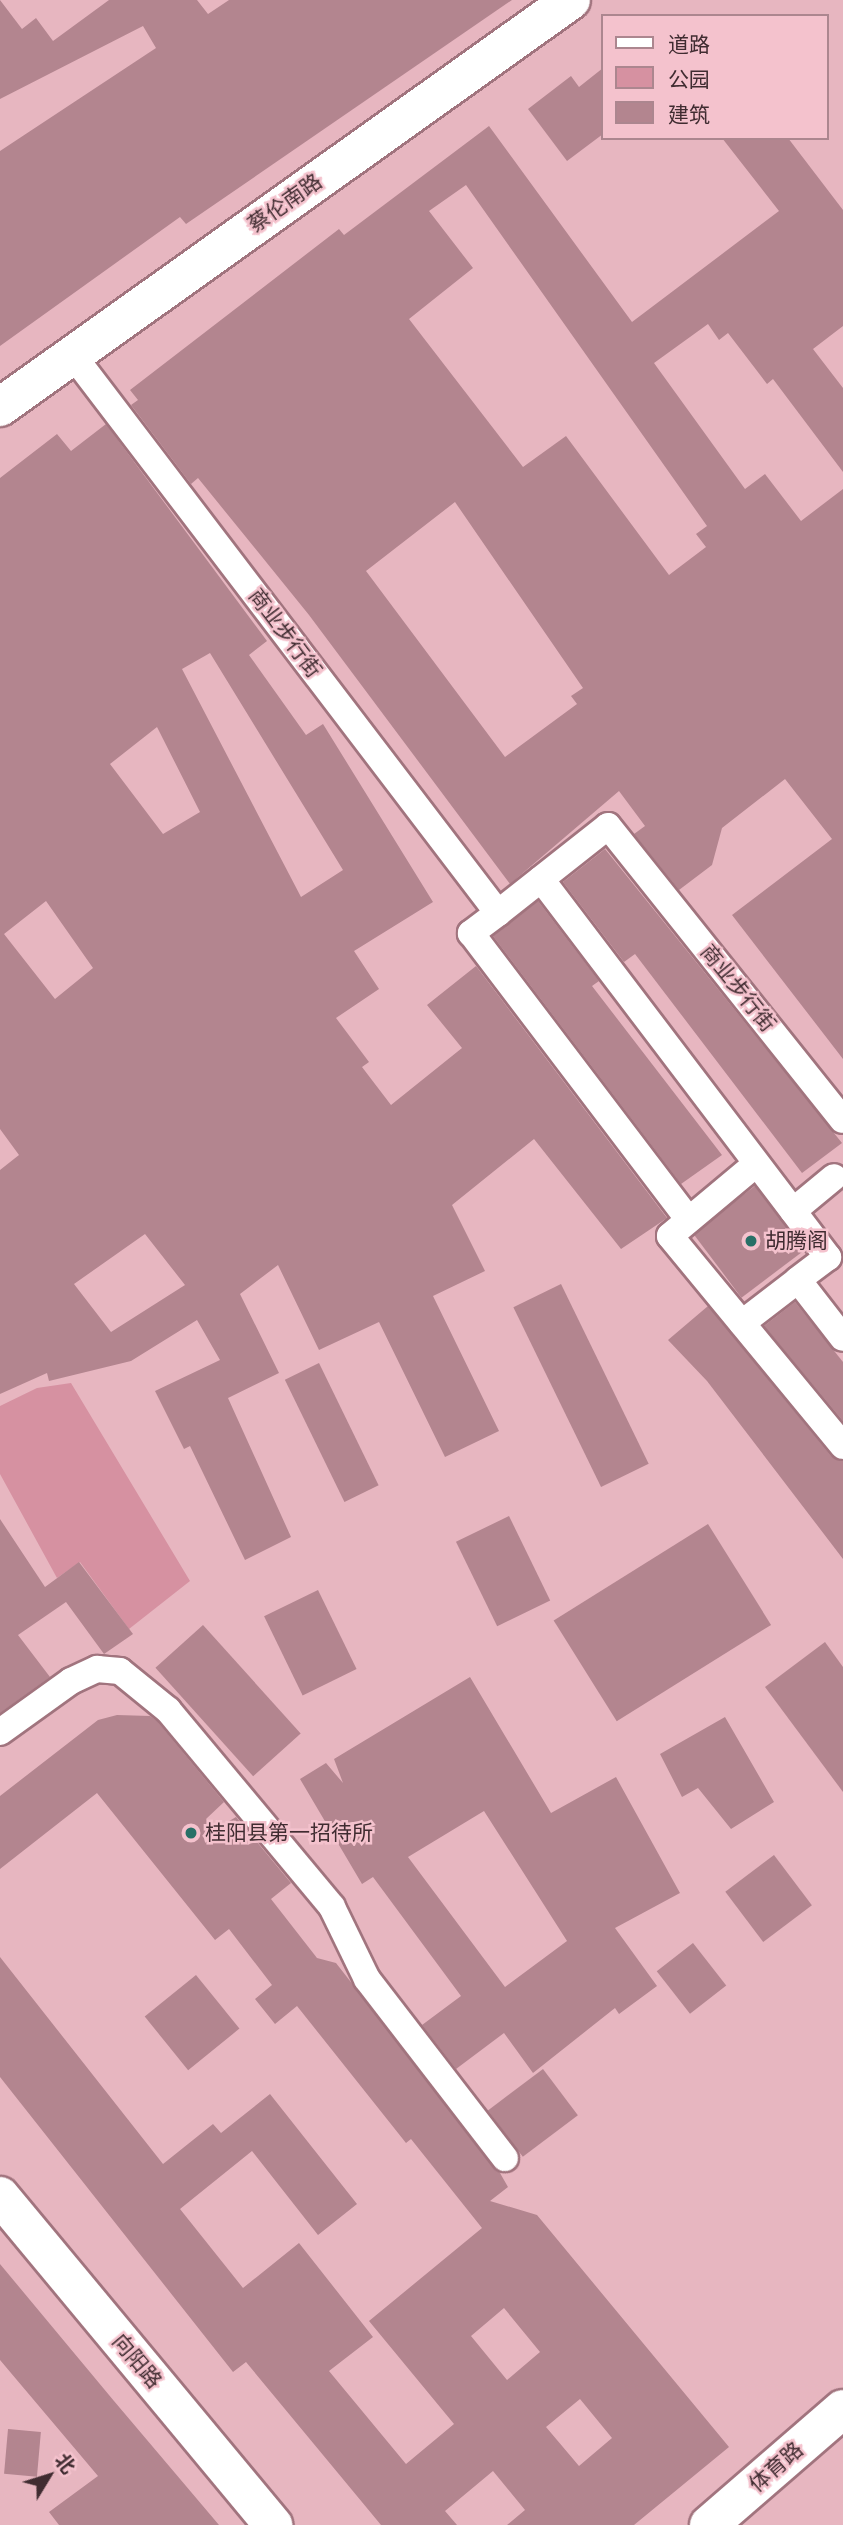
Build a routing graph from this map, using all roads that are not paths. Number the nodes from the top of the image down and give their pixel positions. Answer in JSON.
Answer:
{"nodes":[{"id":1,"x":571,"y":0,"type":"edge"},
{"id":2,"x":72,"y":354,"type":"junction"},
{"id":3,"x":0,"y":407,"type":"edge"},
{"id":4,"x":541,"y":879,"type":"junction"},
{"id":5,"x":498,"y":913,"type":"junction"},
{"id":6,"x":843,"y":1120,"type":"edge"},
{"id":7,"x":756,"y":1164,"type":"junction"},
{"id":8,"x":840,"y":1179,"type":"edge"},
{"id":9,"x":793,"y":1211,"type":"junction"},
{"id":10,"x":689,"y":1220,"type":"junction"},
{"id":11,"x":797,"y":1280,"type":"junction"},
{"id":12,"x":742,"y":1323,"type":"junction"},
{"id":13,"x":843,"y":1338,"type":"edge"},
{"id":14,"x":843,"y":1446,"type":"edge"},
{"id":15,"x":0,"y":1732,"type":"edge"},
{"id":16,"x":505,"y":2158,"type":"dead end"},
{"id":17,"x":0,"y":2196,"type":"edge"},
{"id":18,"x":843,"y":2409,"type":"edge"},
{"id":19,"x":274,"y":2525,"type":"edge"},
{"id":20,"x":709,"y":2525,"type":"edge"}],
"edges":[{"from":1,"to":2,"type":"main road","name":"蔡伦南路"},
{"from":2,"to":3,"type":"main road","name":"蔡伦南路"},
{"from":2,"to":5,"type":"street","name":"商业步行街"},
{"from":4,"to":5,"type":"street","name":"商业步行街"},
{"from":4,"to":6,"type":"street","name":"商业步行街"},
{"from":4,"to":7,"type":"street"},
{"from":5,"to":10,"type":"street","name":"商业步行街"},
{"from":7,"to":9,"type":"street"},
{"from":7,"to":10,"type":"street"},
{"from":8,"to":9,"type":"street"},
{"from":9,"to":11,"type":"street"},
{"from":10,"to":12,"type":"street"},
{"from":11,"to":12,"type":"street"},
{"from":11,"to":13,"type":"street"},
{"from":12,"to":14,"type":"street"},
{"from":15,"to":16,"type":"street"},
{"from":17,"to":19,"type":"main road","name":"向阳路"},
{"from":18,"to":20,"type":"main road","name":"体育路"}]}
